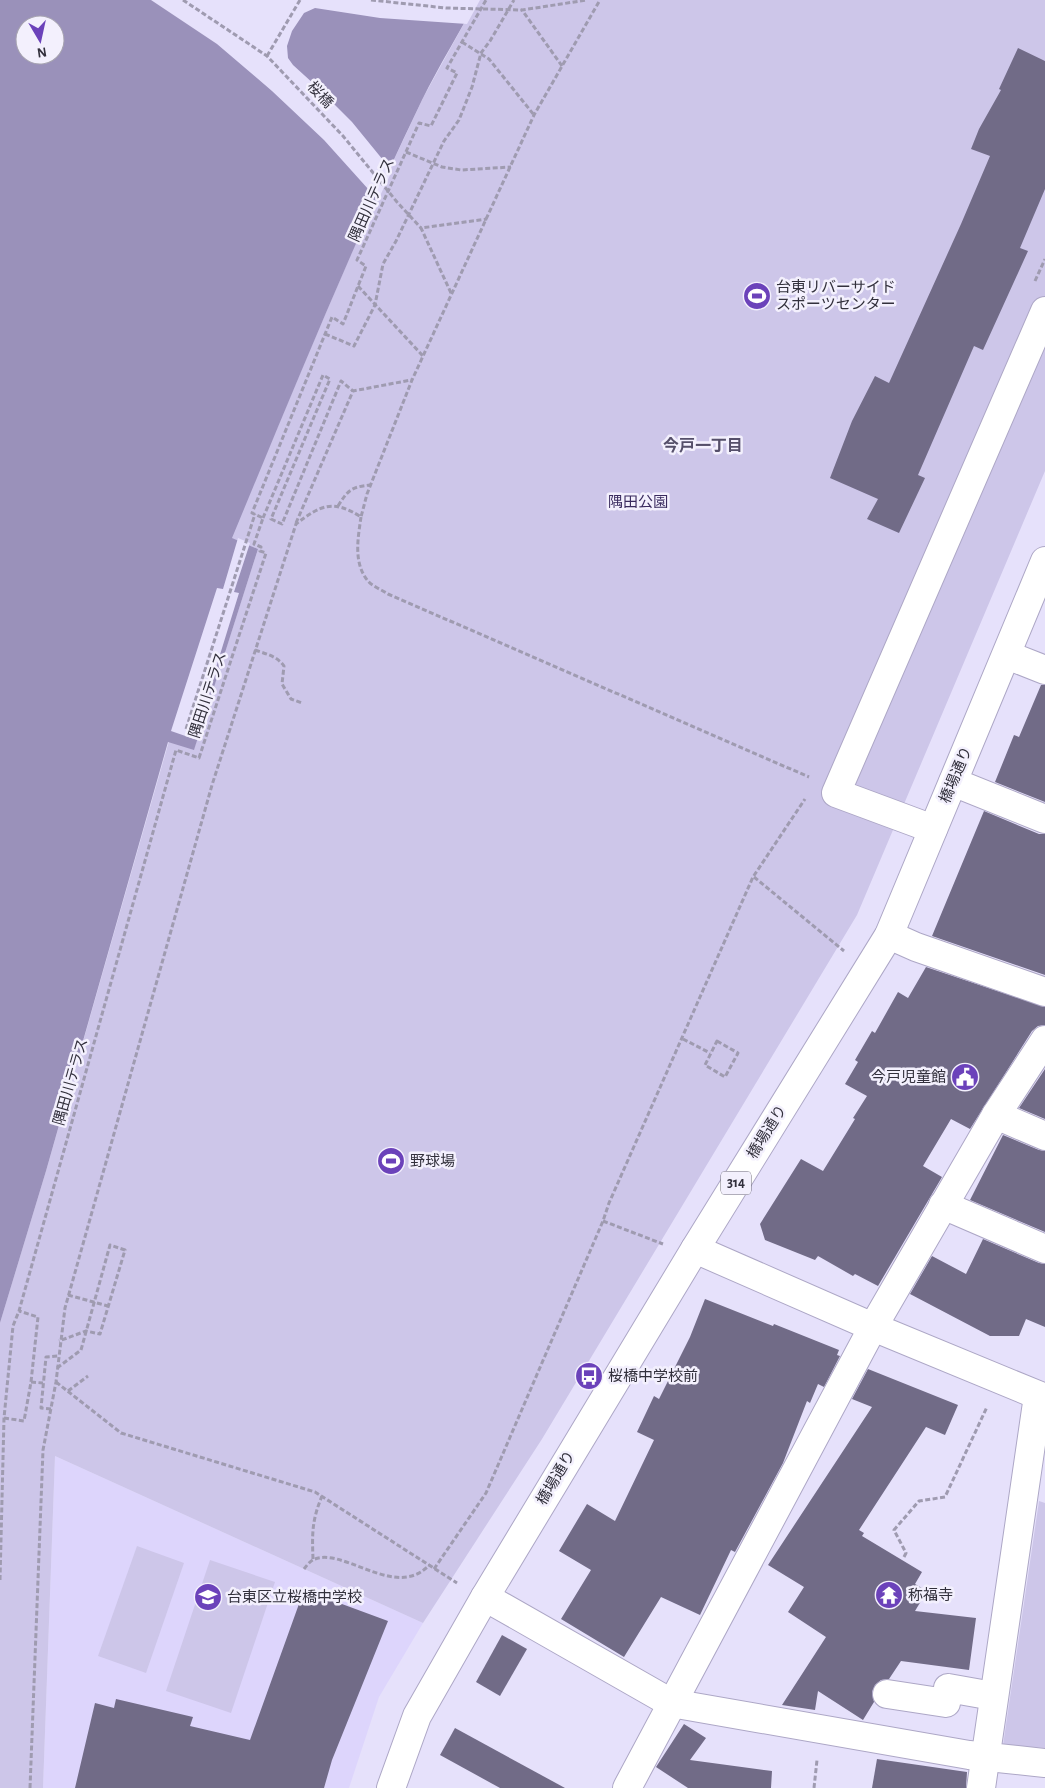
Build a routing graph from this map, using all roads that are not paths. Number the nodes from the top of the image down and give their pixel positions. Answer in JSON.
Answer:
{"nodes":[{"id":1,"x":1045,"y":311,"type":"edge"},
{"id":2,"x":1045,"y":561,"type":"edge"},
{"id":3,"x":1007,"y":655,"type":"junction"},
{"id":4,"x":1045,"y":670,"type":"edge"},
{"id":5,"x":953,"y":782,"type":"junction"},
{"id":6,"x":1045,"y":819,"type":"edge"},
{"id":7,"x":933,"y":829,"type":"junction"},
{"id":8,"x":889,"y":935,"type":"junction"},
{"id":9,"x":1045,"y":992,"type":"edge"},
{"id":10,"x":1045,"y":1040,"type":"edge"},
{"id":11,"x":996,"y":1115,"type":"junction"},
{"id":12,"x":1045,"y":1136,"type":"edge"},
{"id":13,"x":943,"y":1206,"type":"junction"},
{"id":14,"x":695,"y":1249,"type":"junction"},
{"id":15,"x":1045,"y":1249,"type":"edge"},
{"id":16,"x":873,"y":1327,"type":"junction"},
{"id":17,"x":1042,"y":1397,"type":"edge"},
{"id":18,"x":485,"y":1597,"type":"junction"},
{"id":19,"x":887,"y":1694,"type":"dead end"},
{"id":20,"x":993,"y":1696,"type":"junction"},
{"id":21,"x":671,"y":1703,"type":"junction"},
{"id":22,"x":984,"y":1757,"type":"junction"},
{"id":23,"x":1045,"y":1763,"type":"edge"},
{"id":24,"x":391,"y":1788,"type":"edge"},
{"id":25,"x":627,"y":1788,"type":"edge"},
{"id":26,"x":981,"y":1788,"type":"edge"}],
"edges":[{"from":1,"to":7,"type":"street"},
{"from":2,"to":3,"type":"street","name":"橋場通り","number":"314"},
{"from":3,"to":4,"type":"street"},
{"from":3,"to":5,"type":"street","name":"橋場通り","number":"314"},
{"from":5,"to":6,"type":"street"},
{"from":5,"to":7,"type":"street","name":"橋場通り","number":"314"},
{"from":7,"to":8,"type":"street","name":"橋場通り","number":"314"},
{"from":8,"to":9,"type":"street"},
{"from":8,"to":14,"type":"street","name":"橋場通り","number":"314"},
{"from":10,"to":11,"type":"street"},
{"from":11,"to":12,"type":"street"},
{"from":11,"to":13,"type":"street"},
{"from":13,"to":15,"type":"street"},
{"from":13,"to":16,"type":"street"},
{"from":14,"to":16,"type":"street"},
{"from":14,"to":18,"type":"street","name":"橋場通り","number":"314"},
{"from":16,"to":17,"type":"street"},
{"from":16,"to":21,"type":"street"},
{"from":17,"to":20,"type":"street"},
{"from":18,"to":21,"type":"street"},
{"from":18,"to":24,"type":"street","name":"橋場通り","number":"314"},
{"from":19,"to":20,"type":"street"},
{"from":20,"to":22,"type":"street"},
{"from":21,"to":22,"type":"street"},
{"from":21,"to":25,"type":"street"},
{"from":22,"to":23,"type":"street"},
{"from":22,"to":26,"type":"street"}]}
